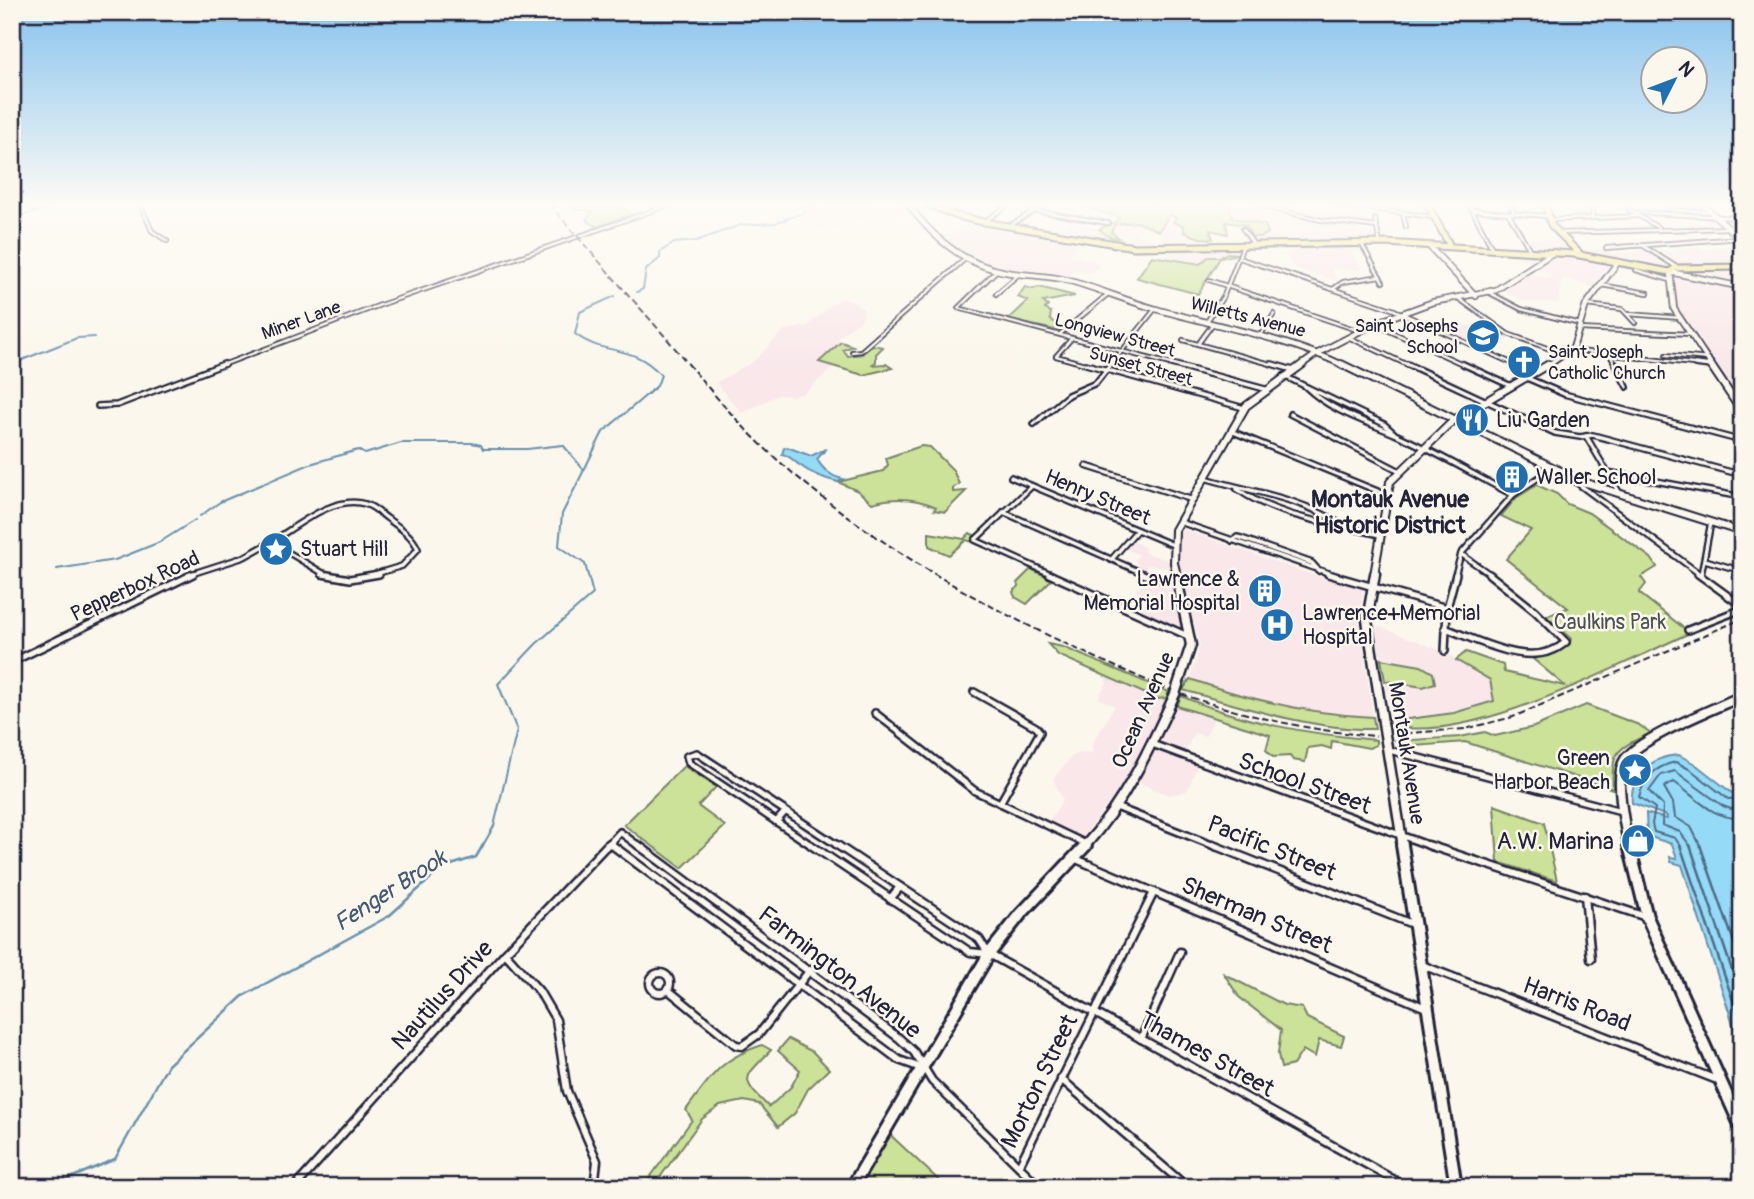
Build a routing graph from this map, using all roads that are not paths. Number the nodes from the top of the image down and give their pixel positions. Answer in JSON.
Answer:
{"nodes":[{"id":1,"x":511,"y":260,"type":"edge"},
{"id":2,"x":964,"y":260,"type":"edge"},
{"id":3,"x":967,"y":260,"type":"edge"},
{"id":4,"x":1238,"y":260,"type":"edge"},
{"id":5,"x":1245,"y":260,"type":"edge"},
{"id":6,"x":1370,"y":260,"type":"edge"},
{"id":7,"x":1442,"y":260,"type":"edge"},
{"id":8,"x":1538,"y":260,"type":"edge"},
{"id":9,"x":1607,"y":260,"type":"edge"},
{"id":10,"x":1666,"y":260,"type":"edge"},
{"id":11,"x":1618,"y":262,"type":"junction"},
{"id":12,"x":1742,"y":267,"type":"edge"},
{"id":13,"x":1678,"y":268,"type":"junction"},
{"id":14,"x":1636,"y":270,"type":"dead end"},
{"id":15,"x":996,"y":271,"type":"junction"},
{"id":16,"x":1670,"y":272,"type":"junction"},
{"id":17,"x":1019,"y":274,"type":"junction"},
{"id":18,"x":1380,"y":276,"type":"junction"},
{"id":19,"x":1209,"y":280,"type":"dead end"},
{"id":20,"x":1670,"y":280,"type":"junction"},
{"id":21,"x":1383,"y":282,"type":"dead end"},
{"id":22,"x":1601,"y":285,"type":"junction"},
{"id":23,"x":1228,"y":287,"type":"junction"},
{"id":24,"x":1741,"y":287,"type":"edge"},
{"id":25,"x":1333,"y":289,"type":"junction"},
{"id":26,"x":1488,"y":292,"type":"junction"},
{"id":27,"x":1648,"y":293,"type":"dead end"},
{"id":28,"x":996,"y":294,"type":"dead end"},
{"id":29,"x":1108,"y":294,"type":"junction"},
{"id":30,"x":1476,"y":296,"type":"junction"},
{"id":31,"x":1742,"y":296,"type":"edge"},
{"id":32,"x":1458,"y":298,"type":"junction"},
{"id":33,"x":1586,"y":305,"type":"junction"},
{"id":34,"x":1155,"y":309,"type":"junction"},
{"id":35,"x":1400,"y":313,"type":"junction"},
{"id":36,"x":1274,"y":314,"type":"dead end"},
{"id":37,"x":1628,"y":314,"type":"junction"},
{"id":38,"x":1681,"y":318,"type":"junction"},
{"id":39,"x":1635,"y":323,"type":"dead end"},
{"id":40,"x":1209,"y":324,"type":"junction"},
{"id":41,"x":1374,"y":324,"type":"junction"},
{"id":42,"x":1579,"y":327,"type":"junction"},
{"id":43,"x":1360,"y":331,"type":"junction"},
{"id":44,"x":1060,"y":334,"type":"junction"},
{"id":45,"x":1692,"y":334,"type":"junction"},
{"id":46,"x":1260,"y":337,"type":"junction"},
{"id":47,"x":1348,"y":337,"type":"junction"},
{"id":48,"x":1073,"y":338,"type":"junction"},
{"id":49,"x":1183,"y":340,"type":"dead end"},
{"id":50,"x":1198,"y":344,"type":"junction"},
{"id":51,"x":1121,"y":351,"type":"junction"},
{"id":52,"x":852,"y":352,"type":"dead end"},
{"id":53,"x":1567,"y":352,"type":"junction"},
{"id":54,"x":1318,"y":353,"type":"junction"},
{"id":55,"x":1610,"y":355,"type":"junction"},
{"id":56,"x":1666,"y":355,"type":"dead end"},
{"id":57,"x":1709,"y":359,"type":"junction"},
{"id":58,"x":1713,"y":366,"type":"junction"},
{"id":59,"x":1106,"y":370,"type":"junction"},
{"id":60,"x":1293,"y":370,"type":"junction"},
{"id":61,"x":1535,"y":374,"type":"junction"},
{"id":62,"x":1284,"y":376,"type":"junction"},
{"id":63,"x":1527,"y":378,"type":"junction"},
{"id":64,"x":1512,"y":386,"type":"junction"},
{"id":65,"x":1627,"y":387,"type":"dead end"},
{"id":66,"x":1265,"y":390,"type":"junction"},
{"id":67,"x":1487,"y":401,"type":"junction"},
{"id":68,"x":99,"y":406,"type":"dead end"},
{"id":69,"x":1244,"y":408,"type":"junction"},
{"id":70,"x":1741,"y":409,"type":"edge"},
{"id":71,"x":1290,"y":414,"type":"dead end"},
{"id":72,"x":1454,"y":420,"type":"junction"},
{"id":73,"x":1034,"y":424,"type":"dead end"},
{"id":74,"x":1231,"y":430,"type":"junction"},
{"id":75,"x":1586,"y":436,"type":"junction"},
{"id":76,"x":1742,"y":442,"type":"edge"},
{"id":77,"x":1423,"y":449,"type":"junction"},
{"id":78,"x":1742,"y":465,"type":"edge"},
{"id":79,"x":1086,"y":466,"type":"dead end"},
{"id":80,"x":1553,"y":468,"type":"junction"},
{"id":81,"x":1400,"y":471,"type":"junction"},
{"id":82,"x":1607,"y":472,"type":"junction"},
{"id":83,"x":1742,"y":475,"type":"edge"},
{"id":84,"x":1011,"y":477,"type":"dead end"},
{"id":85,"x":1205,"y":478,"type":"junction"},
{"id":86,"x":1032,"y":486,"type":"junction"},
{"id":87,"x":1586,"y":487,"type":"junction"},
{"id":88,"x":1237,"y":489,"type":"junction"},
{"id":89,"x":1621,"y":494,"type":"junction"},
{"id":90,"x":1387,"y":495,"type":"junction"},
{"id":91,"x":1513,"y":495,"type":"junction"},
{"id":92,"x":1742,"y":497,"type":"edge"},
{"id":93,"x":1193,"y":500,"type":"junction"},
{"id":94,"x":1003,"y":512,"type":"junction"},
{"id":95,"x":1179,"y":522,"type":"junction"},
{"id":96,"x":1711,"y":522,"type":"junction"},
{"id":97,"x":1340,"y":524,"type":"junction"},
{"id":98,"x":1137,"y":530,"type":"junction"},
{"id":99,"x":1742,"y":532,"type":"edge"},
{"id":100,"x":1381,"y":535,"type":"junction"},
{"id":101,"x":271,"y":542,"type":"junction"},
{"id":102,"x":1173,"y":545,"type":"junction"},
{"id":103,"x":1461,"y":554,"type":"junction"},
{"id":104,"x":1111,"y":559,"type":"junction"},
{"id":105,"x":1705,"y":560,"type":"junction"},
{"id":106,"x":1742,"y":572,"type":"edge"},
{"id":107,"x":1701,"y":576,"type":"junction"},
{"id":108,"x":1177,"y":580,"type":"junction"},
{"id":109,"x":1373,"y":587,"type":"junction"},
{"id":110,"x":1742,"y":607,"type":"edge"},
{"id":111,"x":1447,"y":608,"type":"junction"},
{"id":112,"x":1446,"y":628,"type":"junction"},
{"id":113,"x":1688,"y":630,"type":"dead end"},
{"id":114,"x":1190,"y":637,"type":"junction"},
{"id":115,"x":1445,"y":651,"type":"dead end"},
{"id":116,"x":12,"y":662,"type":"edge"},
{"id":117,"x":974,"y":692,"type":"dead end"},
{"id":118,"x":1742,"y":696,"type":"edge"},
{"id":119,"x":875,"y":713,"type":"dead end"},
{"id":120,"x":1152,"y":744,"type":"junction"},
{"id":121,"x":1387,"y":745,"type":"junction"},
{"id":122,"x":1000,"y":803,"type":"junction"},
{"id":123,"x":1116,"y":807,"type":"junction"},
{"id":124,"x":1621,"y":811,"type":"junction"},
{"id":125,"x":785,"y":812,"type":"junction"},
{"id":126,"x":776,"y":822,"type":"junction"},
{"id":127,"x":620,"y":832,"type":"joint"},
{"id":128,"x":1400,"y":836,"type":"junction"},
{"id":129,"x":609,"y":843,"type":"junction"},
{"id":130,"x":1087,"y":844,"type":"junction"},
{"id":131,"x":1074,"y":858,"type":"junction"},
{"id":132,"x":900,"y":887,"type":"junction"},
{"id":133,"x":1154,"y":892,"type":"junction"},
{"id":134,"x":1585,"y":897,"type":"junction"},
{"id":135,"x":890,"y":899,"type":"junction"},
{"id":136,"x":1647,"y":917,"type":"junction"},
{"id":137,"x":1413,"y":925,"type":"junction"},
{"id":138,"x":1180,"y":952,"type":"dead end"},
{"id":139,"x":505,"y":953,"type":"junction"},
{"id":140,"x":989,"y":954,"type":"junction"},
{"id":141,"x":1591,"y":959,"type":"dead end"},
{"id":142,"x":1419,"y":963,"type":"junction"},
{"id":143,"x":810,"y":970,"type":"junction"},
{"id":144,"x":798,"y":985,"type":"junction"},
{"id":145,"x":667,"y":989,"type":"dead end"},
{"id":146,"x":1426,"y":1008,"type":"junction"},
{"id":147,"x":1094,"y":1012,"type":"junction"},
{"id":148,"x":1141,"y":1039,"type":"junction"},
{"id":149,"x":922,"y":1068,"type":"junction"},
{"id":150,"x":1061,"y":1079,"type":"junction"},
{"id":151,"x":1721,"y":1081,"type":"junction"},
{"id":152,"x":1742,"y":1129,"type":"edge"},
{"id":153,"x":1019,"y":1166,"type":"junction"},
{"id":154,"x":295,"y":1187,"type":"edge"},
{"id":155,"x":594,"y":1187,"type":"edge"},
{"id":156,"x":852,"y":1187,"type":"edge"},
{"id":157,"x":1040,"y":1187,"type":"edge"},
{"id":158,"x":1187,"y":1187,"type":"edge"},
{"id":159,"x":1407,"y":1187,"type":"edge"},
{"id":160,"x":1456,"y":1187,"type":"edge"}],
"edges":[{"from":1,"to":68,"type":"street","name":"Miner Lane"},
{"from":2,"to":52,"type":"street"},
{"from":3,"to":15,"type":"street","name":"Willetts Avenue"},
{"from":4,"to":23,"type":"street"},
{"from":5,"to":25,"type":"street"},
{"from":6,"to":18,"type":"street"},
{"from":7,"to":30,"type":"street"},
{"from":8,"to":26,"type":"street","name":"Ocean Avenue"},
{"from":9,"to":11,"type":"main road"},
{"from":10,"to":13,"type":"street"},
{"from":11,"to":16,"type":"main road"},
{"from":11,"to":22,"type":"street","name":"Montauk Avenue"},
{"from":12,"to":13,"type":"main road"},
{"from":13,"to":16,"type":"main road"},
{"from":14,"to":20,"type":"street"},
{"from":15,"to":17,"type":"street","name":"Willetts Avenue"},
{"from":15,"to":44,"type":"street","name":"Longview Street"},
{"from":16,"to":20,"type":"street"},
{"from":16,"to":24,"type":"street"},
{"from":17,"to":28,"type":"street"},
{"from":17,"to":29,"type":"street","name":"Willetts Avenue"},
{"from":18,"to":21,"type":"street"},
{"from":18,"to":25,"type":"street"},
{"from":19,"to":23,"type":"street"},
{"from":20,"to":38,"type":"street"},
{"from":22,"to":27,"type":"street"},
{"from":22,"to":33,"type":"street","name":"Montauk Avenue"},
{"from":23,"to":40,"type":"street"},
{"from":23,"to":43,"type":"street"},
{"from":24,"to":31,"type":"street"},
{"from":25,"to":35,"type":"street"},
{"from":26,"to":30,"type":"street","name":"Ocean Avenue"},
{"from":26,"to":42,"type":"street"},
{"from":29,"to":34,"type":"street","name":"Willetts Avenue"},
{"from":29,"to":44,"type":"street"},
{"from":30,"to":32,"type":"street","name":"Ocean Avenue"},
{"from":32,"to":35,"type":"street","name":"Ocean Avenue"},
{"from":32,"to":53,"type":"street"},
{"from":33,"to":37,"type":"street"},
{"from":33,"to":42,"type":"street","name":"Montauk Avenue"},
{"from":34,"to":40,"type":"street","name":"Willetts Avenue"},
{"from":34,"to":51,"type":"street"},
{"from":35,"to":41,"type":"street","name":"Ocean Avenue"},
{"from":35,"to":61,"type":"street"},
{"from":36,"to":46,"type":"street"},
{"from":37,"to":38,"type":"street"},
{"from":37,"to":39,"type":"street"},
{"from":38,"to":45,"type":"street"},
{"from":40,"to":46,"type":"street","name":"Willetts Avenue"},
{"from":40,"to":50,"type":"street"},
{"from":41,"to":43,"type":"street","name":"Ocean Avenue"},
{"from":41,"to":64,"type":"street"},
{"from":42,"to":45,"type":"street"},
{"from":42,"to":53,"type":"street","name":"Montauk Avenue"},
{"from":43,"to":47,"type":"street","name":"Ocean Avenue"},
{"from":44,"to":48,"type":"street","name":"Longview Street"},
{"from":45,"to":57,"type":"street"},
{"from":46,"to":54,"type":"street","name":"Willetts Avenue"},
{"from":47,"to":54,"type":"street","name":"Ocean Avenue"},
{"from":47,"to":67,"type":"street"},
{"from":48,"to":51,"type":"street","name":"Longview Street"},
{"from":48,"to":59,"type":"street","name":"Sunset Street"},
{"from":49,"to":50,"type":"street"},
{"from":50,"to":60,"type":"street"},
{"from":51,"to":59,"type":"street"},
{"from":51,"to":66,"type":"street","name":"Longview Street"},
{"from":53,"to":55,"type":"street"},
{"from":53,"to":61,"type":"street","name":"Montauk Avenue"},
{"from":54,"to":60,"type":"street","name":"Ocean Avenue"},
{"from":54,"to":72,"type":"street","name":"Willetts Avenue"},
{"from":55,"to":58,"type":"street"},
{"from":55,"to":65,"type":"street"},
{"from":56,"to":57,"type":"street"},
{"from":57,"to":58,"type":"street"},
{"from":58,"to":70,"type":"street"},
{"from":59,"to":69,"type":"street","name":"Sunset Street"},
{"from":59,"to":73,"type":"street"},
{"from":60,"to":62,"type":"street","name":"Ocean Avenue"},
{"from":61,"to":63,"type":"street","name":"Montauk Avenue"},
{"from":62,"to":66,"type":"street","name":"Ocean Avenue"},
{"from":62,"to":77,"type":"street"},
{"from":63,"to":64,"type":"street","name":"Montauk Avenue"},
{"from":63,"to":76,"type":"street"},
{"from":64,"to":67,"type":"street","name":"Montauk Avenue"},
{"from":66,"to":69,"type":"street","name":"Ocean Avenue"},
{"from":67,"to":72,"type":"street","name":"Montauk Avenue"},
{"from":67,"to":75,"type":"street"},
{"from":69,"to":74,"type":"street","name":"Ocean Avenue"},
{"from":71,"to":81,"type":"street"},
{"from":72,"to":77,"type":"street","name":"Montauk Avenue"},
{"from":72,"to":80,"type":"street","name":"Willetts Avenue"},
{"from":74,"to":85,"type":"street","name":"Ocean Avenue"},
{"from":74,"to":90,"type":"street"},
{"from":75,"to":82,"type":"street"},
{"from":75,"to":83,"type":"street"},
{"from":76,"to":78,"type":"street"},
{"from":77,"to":81,"type":"street","name":"Montauk Avenue"},
{"from":77,"to":91,"type":"street"},
{"from":79,"to":93,"type":"street"},
{"from":80,"to":87,"type":"street","name":"Willetts Avenue"},
{"from":80,"to":91,"type":"street"},
{"from":81,"to":90,"type":"street","name":"Montauk Avenue"},
{"from":82,"to":89,"type":"street"},
{"from":82,"to":92,"type":"street"},
{"from":84,"to":86,"type":"street","name":"Henry Street"},
{"from":85,"to":88,"type":"street"},
{"from":85,"to":93,"type":"street","name":"Ocean Avenue"},
{"from":86,"to":94,"type":"street"},
{"from":86,"to":98,"type":"street","name":"Henry Street"},
{"from":87,"to":89,"type":"street","name":"Willetts Avenue"},
{"from":87,"to":107,"type":"street"},
{"from":88,"to":97,"type":"street"},
{"from":88,"to":97,"type":"street"},
{"from":89,"to":96,"type":"street","name":"Willetts Avenue"},
{"from":90,"to":100,"type":"street","name":"Montauk Avenue"},
{"from":91,"to":103,"type":"street"},
{"from":93,"to":95,"type":"street","name":"Ocean Avenue"},
{"from":94,"to":104,"type":"street"},
{"from":94,"to":114,"type":"street"},
{"from":95,"to":102,"type":"street","name":"Ocean Avenue"},
{"from":95,"to":109,"type":"street"},
{"from":96,"to":99,"type":"street","name":"Willetts Avenue"},
{"from":96,"to":105,"type":"street"},
{"from":97,"to":100,"type":"street"},
{"from":98,"to":102,"type":"street","name":"Henry Street"},
{"from":98,"to":104,"type":"street"},
{"from":100,"to":109,"type":"street","name":"Montauk Avenue"},
{"from":101,"to":101,"type":"street","name":"Pepperbox Road"},
{"from":101,"to":116,"type":"street","name":"Pepperbox Road"},
{"from":102,"to":108,"type":"street","name":"Ocean Avenue"},
{"from":103,"to":111,"type":"street"},
{"from":103,"to":112,"type":"street"},
{"from":104,"to":108,"type":"street"},
{"from":105,"to":106,"type":"street"},
{"from":105,"to":107,"type":"street"},
{"from":107,"to":110,"type":"street"},
{"from":108,"to":114,"type":"street","name":"Ocean Avenue"},
{"from":109,"to":111,"type":"street"},
{"from":109,"to":121,"type":"street","name":"Montauk Avenue","bridge":true},
{"from":110,"to":113,"type":"street"},
{"from":111,"to":112,"type":"street"},
{"from":112,"to":115,"type":"street"},
{"from":114,"to":120,"type":"street","name":"Ocean Avenue"},
{"from":117,"to":122,"type":"street"},
{"from":118,"to":124,"type":"street"},
{"from":119,"to":122,"type":"street"},
{"from":120,"to":123,"type":"street","name":"Ocean Avenue"},
{"from":120,"to":128,"type":"street","name":"School Street"},
{"from":121,"to":124,"type":"street"},
{"from":121,"to":128,"type":"street","name":"Montauk Avenue"},
{"from":122,"to":130,"type":"street"},
{"from":123,"to":130,"type":"street","name":"Ocean Avenue"},
{"from":123,"to":137,"type":"street","name":"Pacific Street"},
{"from":124,"to":136,"type":"street"},
{"from":125,"to":126,"type":"street"},
{"from":125,"to":126,"type":"street","name":"Thames Street"},
{"from":125,"to":132,"type":"street","name":"Thames Street"},
{"from":126,"to":135,"type":"street","name":"Thames Street"},
{"from":127,"to":129,"type":"street","name":"Nautilus Drive"},
{"from":127,"to":143,"type":"street","name":"Farmington Avenue"},
{"from":128,"to":134,"type":"street","name":"School Street"},
{"from":128,"to":137,"type":"street","name":"Montauk Avenue"},
{"from":129,"to":139,"type":"street","name":"Nautilus Drive"},
{"from":129,"to":144,"type":"street","name":"Farmington Avenue"},
{"from":130,"to":131,"type":"street","name":"Ocean Avenue"},
{"from":131,"to":133,"type":"street","name":"Sherman Street"},
{"from":131,"to":140,"type":"street","name":"Ocean Avenue"},
{"from":132,"to":135,"type":"street"},
{"from":132,"to":140,"type":"street","name":"Thames Street"},
{"from":133,"to":146,"type":"street","name":"Sherman Street"},
{"from":133,"to":147,"type":"street","name":"Morton Street"},
{"from":134,"to":136,"type":"street","name":"School Street"},
{"from":134,"to":141,"type":"street"},
{"from":135,"to":140,"type":"street","name":"Thames Street"},
{"from":136,"to":151,"type":"street"},
{"from":137,"to":142,"type":"street","name":"Montauk Avenue"},
{"from":138,"to":148,"type":"street"},
{"from":139,"to":154,"type":"street","name":"Nautilus Drive"},
{"from":139,"to":155,"type":"street"},
{"from":140,"to":147,"type":"street","name":"Thames Street"},
{"from":140,"to":149,"type":"street","name":"Ocean Avenue"},
{"from":142,"to":146,"type":"street","name":"Montauk Avenue"},
{"from":142,"to":151,"type":"street","name":"Harris Road"},
{"from":143,"to":144,"type":"street"},
{"from":143,"to":149,"type":"street","name":"Farmington Avenue"},
{"from":144,"to":145,"type":"street"},
{"from":144,"to":149,"type":"street","name":"Farmington Avenue"},
{"from":146,"to":160,"type":"street","name":"Montauk Avenue"},
{"from":147,"to":148,"type":"street","name":"Thames Street"},
{"from":147,"to":150,"type":"street","name":"Morton Street"},
{"from":148,"to":159,"type":"street","name":"Thames Street"},
{"from":149,"to":153,"type":"street"},
{"from":149,"to":156,"type":"street","name":"Ocean Avenue"},
{"from":150,"to":153,"type":"street","name":"Morton Street"},
{"from":150,"to":158,"type":"street"},
{"from":151,"to":152,"type":"street"},
{"from":153,"to":157,"type":"street"}]}
